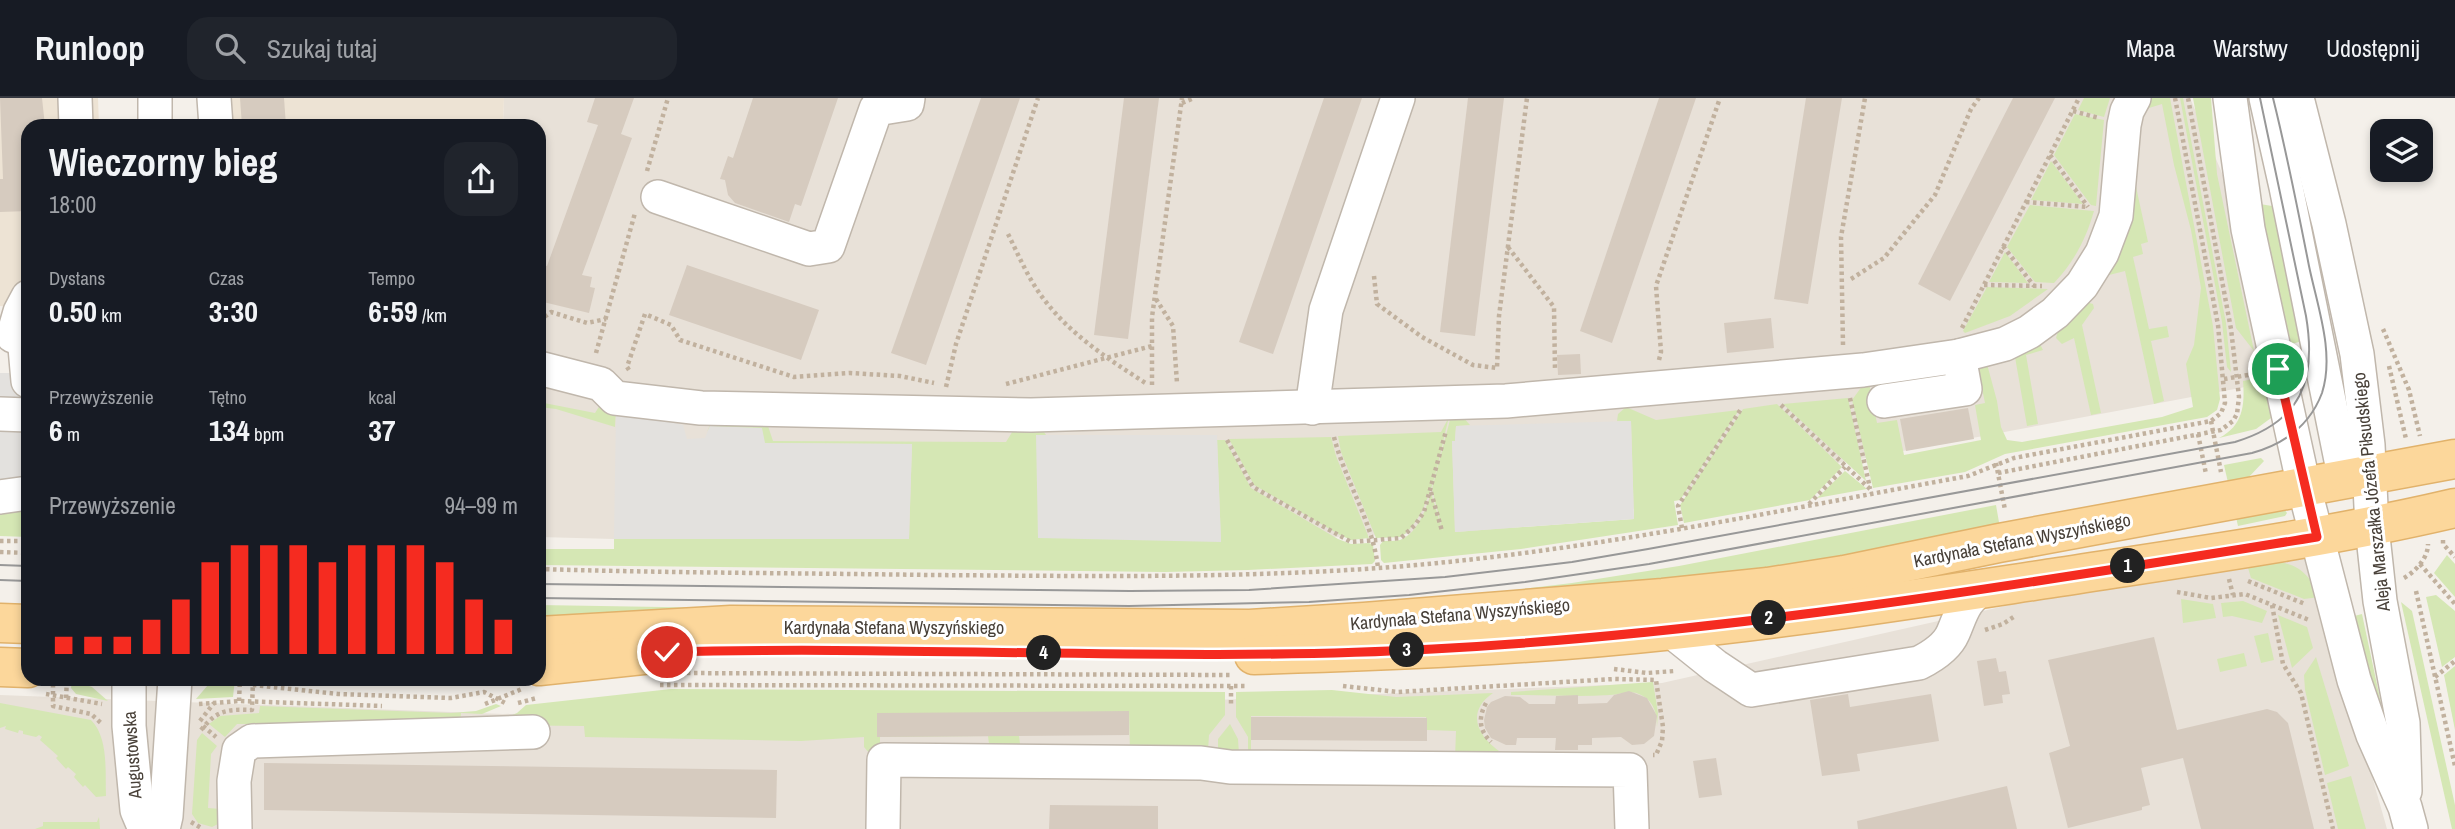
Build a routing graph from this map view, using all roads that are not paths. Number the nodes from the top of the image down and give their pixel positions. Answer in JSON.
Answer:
{"nodes":[{"id":1,"x":75,"y":98,"type":"edge"},
{"id":2,"x":155,"y":98,"type":"edge"},
{"id":3,"x":214,"y":98,"type":"edge"},
{"id":4,"x":908,"y":98,"type":"edge"},
{"id":5,"x":1398,"y":98,"type":"edge"},
{"id":6,"x":2134,"y":98,"type":"edge"},
{"id":7,"x":2230,"y":98,"type":"edge"},
{"id":8,"x":2266,"y":98,"type":"edge"},
{"id":9,"x":2297,"y":98,"type":"edge"},
{"id":10,"x":76,"y":119,"type":"edge"},
{"id":11,"x":155,"y":119,"type":"edge"},
{"id":12,"x":216,"y":119,"type":"edge"},
{"id":13,"x":2306,"y":134,"type":"junction"},
{"id":14,"x":2235,"y":135,"type":"junction"},
{"id":15,"x":2286,"y":187,"type":"junction"},
{"id":16,"x":647,"y":191,"type":"road end"},
{"id":17,"x":21,"y":310,"type":"edge"},
{"id":18,"x":16,"y":336,"type":"edge"},
{"id":19,"x":1958,"y":347,"type":"junction"},
{"id":20,"x":21,"y":355,"type":"edge"},
{"id":21,"x":546,"y":370,"type":"edge"},
{"id":22,"x":1884,"y":401,"type":"dead end"},
{"id":23,"x":1312,"y":408,"type":"junction"},
{"id":24,"x":0,"y":414,"type":"edge"},
{"id":25,"x":21,"y":415,"type":"edge"},
{"id":26,"x":2455,"y":459,"type":"edge"},
{"id":27,"x":2358,"y":477,"type":"junction"},
{"id":28,"x":2304,"y":487,"type":"junction"},
{"id":29,"x":21,"y":494,"type":"edge"},
{"id":30,"x":0,"y":497,"type":"edge"},
{"id":31,"x":2455,"y":508,"type":"edge"},
{"id":32,"x":2372,"y":527,"type":"junction"},
{"id":33,"x":2317,"y":537,"type":"junction"},
{"id":34,"x":1985,"y":588,"type":"junction"},
{"id":35,"x":0,"y":623,"type":"edge"},
{"id":36,"x":21,"y":624,"type":"edge"},
{"id":37,"x":1671,"y":631,"type":"junction"},
{"id":38,"x":546,"y":636,"type":"edge"},
{"id":39,"x":0,"y":667,"type":"edge"},
{"id":40,"x":21,"y":675,"type":"edge"},
{"id":41,"x":546,"y":680,"type":"edge"},
{"id":42,"x":175,"y":686,"type":"edge"},
{"id":43,"x":120,"y":692,"type":"edge"},
{"id":44,"x":533,"y":732,"type":"dead end"},
{"id":45,"x":2408,"y":818,"type":"edge"},
{"id":46,"x":145,"y":829,"type":"edge"},
{"id":47,"x":163,"y":829,"type":"edge"},
{"id":48,"x":234,"y":829,"type":"edge"},
{"id":49,"x":883,"y":829,"type":"edge"},
{"id":50,"x":1632,"y":829,"type":"edge"}],
"edges":[{"from":1,"to":10,"type":"street"},
{"from":2,"to":11,"type":"street"},
{"from":3,"to":12,"type":"street"},
{"from":4,"to":16,"type":"street"},
{"from":5,"to":23,"type":"street"},
{"from":6,"to":19,"type":"street"},
{"from":7,"to":14,"type":"street","name":"Aleja Marszałka Józefa Piłsudskiego"},
{"from":8,"to":15,"type":"street"},
{"from":9,"to":13,"type":"street","name":"Aleja Marszałka Józefa Piłsudskiego"},
{"from":13,"to":15,"type":"street"},
{"from":13,"to":27,"type":"street","name":"Aleja Marszałka Józefa Piłsudskiego"},
{"from":14,"to":15,"type":"street"},
{"from":14,"to":28,"type":"street","name":"Aleja Marszałka Józefa Piłsudskiego"},
{"from":15,"to":27,"type":"street"},
{"from":17,"to":18,"type":"street"},
{"from":18,"to":20,"type":"street"},
{"from":19,"to":22,"type":"street"},
{"from":19,"to":23,"type":"street"},
{"from":21,"to":23,"type":"street"},
{"from":24,"to":25,"type":"street"},
{"from":26,"to":27,"type":"main road","name":"Kardynała Stefana Wyszyńskiego"},
{"from":27,"to":28,"type":"main road","name":"Kardynała Stefana Wyszyńskiego"},
{"from":27,"to":32,"type":"street","name":"Aleja Marszałka Józefa Piłsudskiego"},
{"from":28,"to":33,"type":"street","name":"Aleja Marszałka Józefa Piłsudskiego"},
{"from":28,"to":38,"type":"main road","name":"Kardynała Stefana Wyszyńskiego"},
{"from":29,"to":30,"type":"street"},
{"from":31,"to":32,"type":"main road","name":"Kardynała Stefana Wyszyńskiego"},
{"from":32,"to":33,"type":"main road","name":"Kardynała Stefana Wyszyńskiego"},
{"from":32,"to":45,"type":"street","name":"Aleja Marszałka Józefa Piłsudskiego"},
{"from":33,"to":34,"type":"main road","name":"Kardynała Stefana Wyszyńskiego"},
{"from":33,"to":45,"type":"street","name":"Aleja Marszałka Józefa Piłsudskiego"},
{"from":34,"to":37,"type":"main road","name":"Kardynała Stefana Wyszyńskiego"},
{"from":34,"to":37,"type":"street"},
{"from":35,"to":36,"type":"main road"},
{"from":37,"to":41,"type":"main road","name":"Kardynała Stefana Wyszyńskiego"},
{"from":39,"to":40,"type":"main road"},
{"from":42,"to":47,"type":"street","name":"Augustowska"},
{"from":43,"to":46,"type":"street","name":"Augustowska"},
{"from":44,"to":48,"type":"street"},
{"from":49,"to":50,"type":"street"}]}
